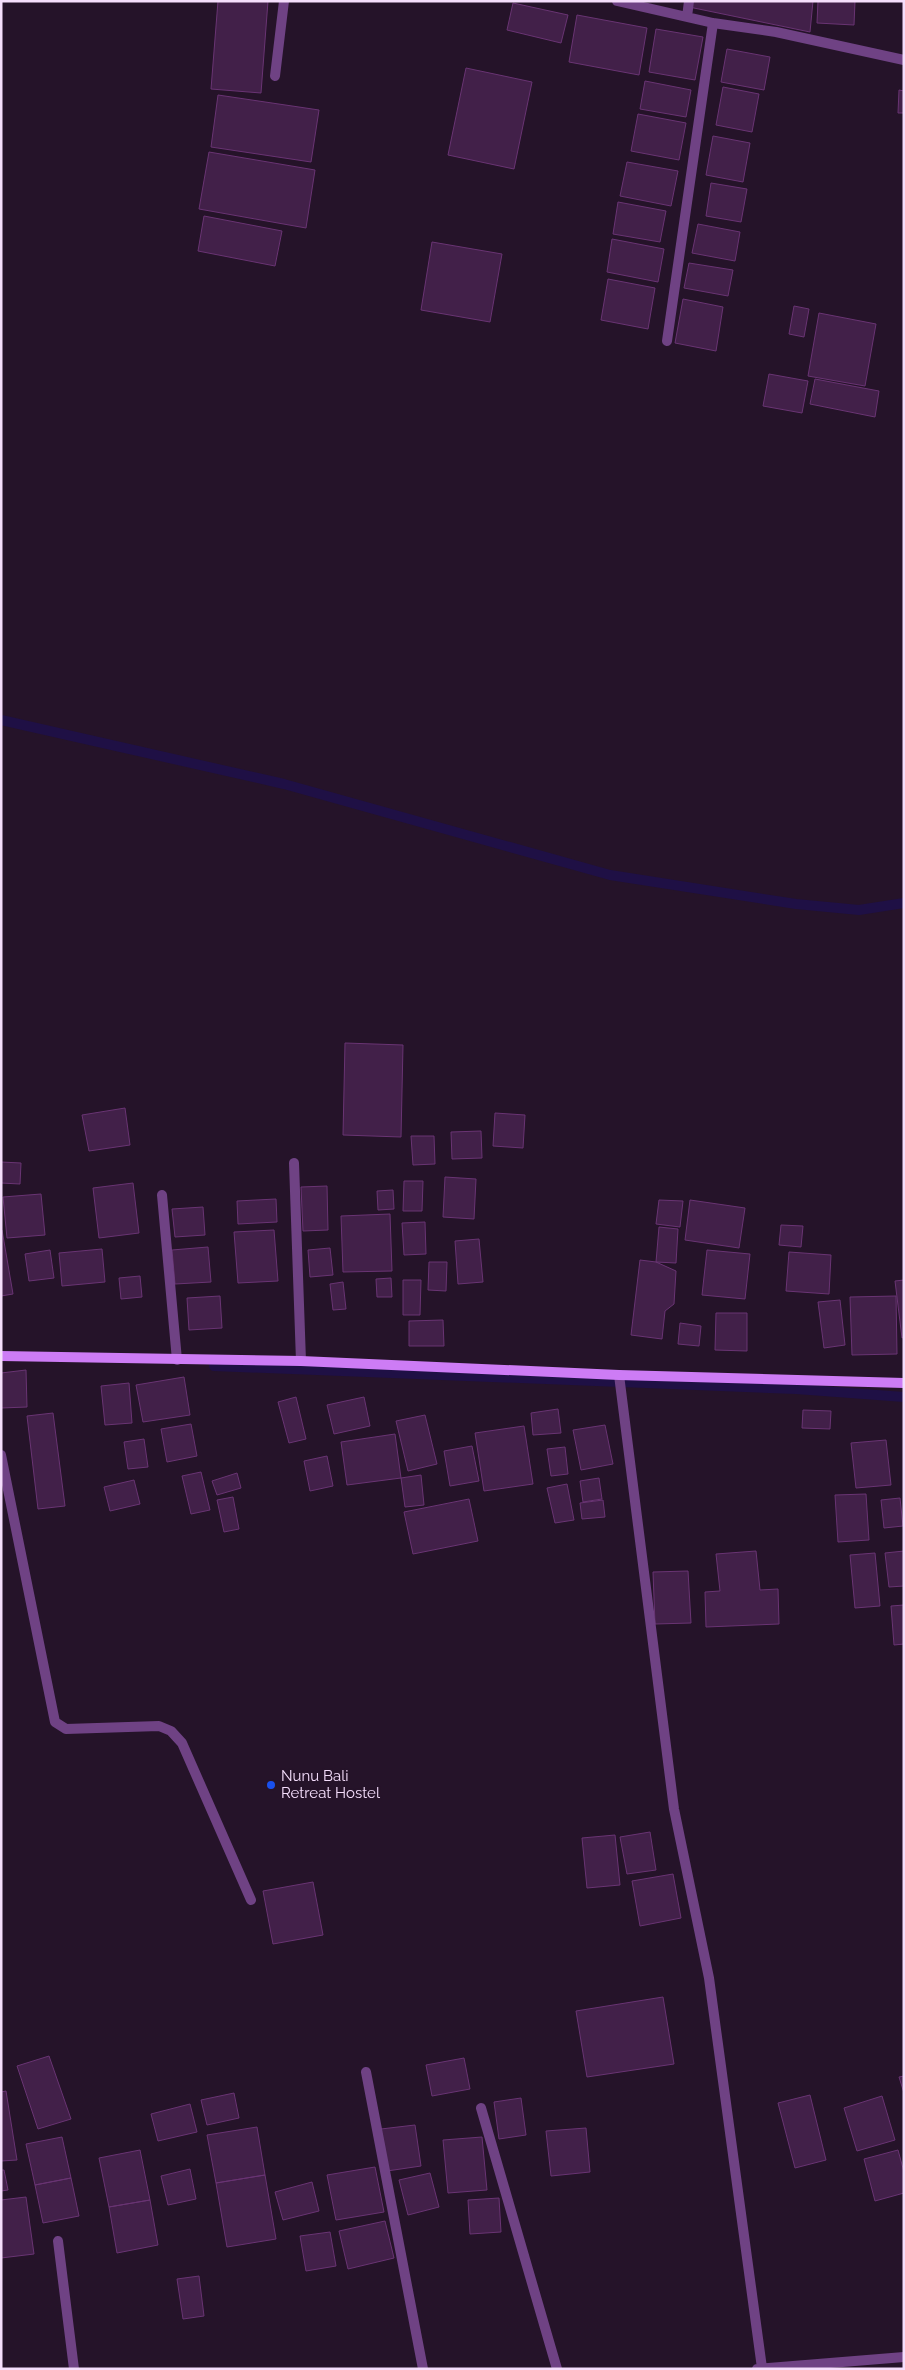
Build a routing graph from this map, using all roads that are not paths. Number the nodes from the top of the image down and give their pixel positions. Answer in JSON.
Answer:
{"nodes":[{"id":1,"x":284,"y":1,"type":"edge"},
{"id":2,"x":617,"y":1,"type":"edge"},
{"id":3,"x":689,"y":1,"type":"edge"},
{"id":4,"x":687,"y":17,"type":"junction"},
{"id":5,"x":713,"y":23,"type":"junction"},
{"id":6,"x":904,"y":60,"type":"edge"},
{"id":7,"x":275,"y":76,"type":"dead end"},
{"id":8,"x":668,"y":341,"type":"dead end"},
{"id":9,"x":294,"y":1163,"type":"dead end"},
{"id":10,"x":162,"y":1195,"type":"dead end"},
{"id":11,"x":1,"y":1356,"type":"edge"},
{"id":12,"x":177,"y":1360,"type":"junction"},
{"id":13,"x":301,"y":1361,"type":"junction"},
{"id":14,"x":620,"y":1379,"type":"junction"},
{"id":15,"x":904,"y":1383,"type":"edge"},
{"id":16,"x":1,"y":1456,"type":"edge"},
{"id":17,"x":251,"y":1900,"type":"dead end"},
{"id":18,"x":366,"y":2072,"type":"dead end"},
{"id":19,"x":481,"y":2108,"type":"dead end"},
{"id":20,"x":58,"y":2240,"type":"dead end"},
{"id":21,"x":904,"y":2357,"type":"edge"},
{"id":22,"x":762,"y":2368,"type":"edge"},
{"id":23,"x":74,"y":2369,"type":"edge"},
{"id":24,"x":423,"y":2369,"type":"edge"},
{"id":25,"x":557,"y":2369,"type":"edge"},
{"id":26,"x":756,"y":2369,"type":"edge"}],
"edges":[{"from":1,"to":7,"type":"street"},
{"from":2,"to":4,"type":"street"},
{"from":3,"to":4,"type":"street"},
{"from":4,"to":5,"type":"street"},
{"from":5,"to":6,"type":"street"},
{"from":5,"to":8,"type":"street"},
{"from":9,"to":13,"type":"street"},
{"from":10,"to":12,"type":"street"},
{"from":11,"to":12,"type":"street"},
{"from":12,"to":13,"type":"street"},
{"from":13,"to":14,"type":"street"},
{"from":14,"to":15,"type":"street"},
{"from":14,"to":22,"type":"street"},
{"from":16,"to":17,"type":"street"},
{"from":18,"to":24,"type":"street"},
{"from":19,"to":25,"type":"street"},
{"from":20,"to":23,"type":"street"},
{"from":21,"to":22,"type":"street"},
{"from":22,"to":26,"type":"street"}]}
